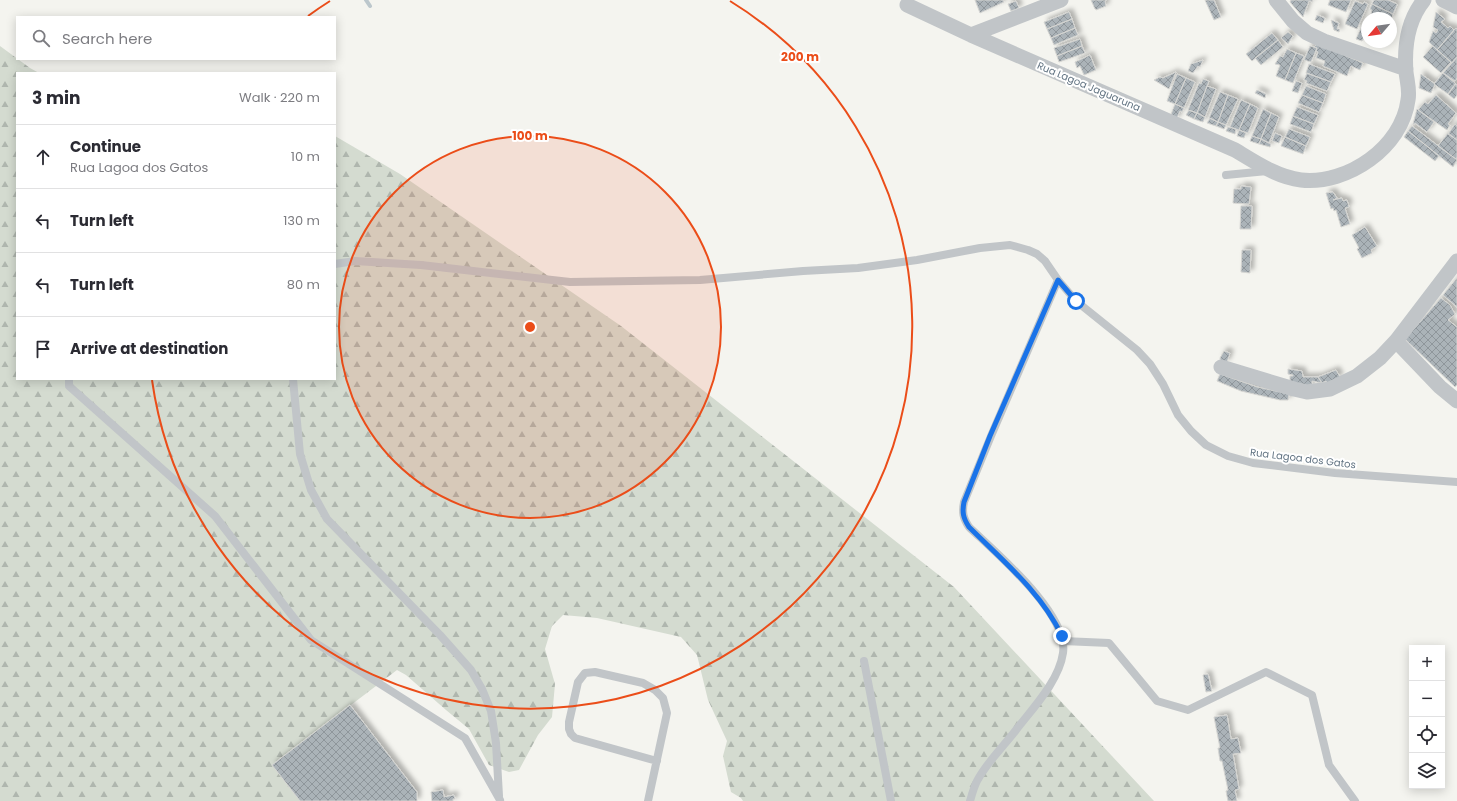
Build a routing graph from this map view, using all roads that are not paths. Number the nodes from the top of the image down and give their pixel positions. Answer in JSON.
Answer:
{"nodes":[{"id":1,"x":1061,"y":0,"type":"edge"},
{"id":2,"x":1276,"y":0,"type":"edge"},
{"id":3,"x":1424,"y":0,"type":"edge"},
{"id":4,"x":1443,"y":0,"type":"edge"},
{"id":5,"x":907,"y":5,"type":"dead end"},
{"id":6,"x":1457,"y":8,"type":"edge"},
{"id":7,"x":971,"y":36,"type":"junction"},
{"id":8,"x":1406,"y":69,"type":"junction"},
{"id":9,"x":1269,"y":171,"type":"junction"},
{"id":10,"x":1226,"y":175,"type":"dead end"},
{"id":11,"x":1457,"y":261,"type":"edge"},
{"id":12,"x":336,"y":264,"type":"edge"},
{"id":13,"x":1058,"y":280,"type":"junction"},
{"id":14,"x":1396,"y":341,"type":"junction"},
{"id":15,"x":1220,"y":367,"type":"dead end"},
{"id":16,"x":69,"y":380,"type":"edge"},
{"id":17,"x":293,"y":380,"type":"edge"},
{"id":18,"x":1457,"y":401,"type":"edge"},
{"id":19,"x":1457,"y":482,"type":"edge"},
{"id":20,"x":1063,"y":641,"type":"junction"},
{"id":21,"x":864,"y":661,"type":"dead end"},
{"id":22,"x":657,"y":761,"type":"junction"},
{"id":23,"x":500,"y":800,"type":"edge"},
{"id":24,"x":648,"y":801,"type":"edge"},
{"id":25,"x":890,"y":801,"type":"edge"},
{"id":26,"x":970,"y":801,"type":"edge"},
{"id":27,"x":1355,"y":801,"type":"edge"}],
"edges":[{"from":1,"to":7,"type":"street"},
{"from":2,"to":8,"type":"street"},
{"from":3,"to":8,"type":"street","name":"Rua Lagoa Jaguaruna"},
{"from":4,"to":6,"type":"street"},
{"from":5,"to":7,"type":"street","name":"Rua Lagoa Jaguaruna"},
{"from":7,"to":9,"type":"street","name":"Rua Lagoa Jaguaruna"},
{"from":8,"to":9,"type":"street","name":"Rua Lagoa Jaguaruna"},
{"from":9,"to":10,"type":"lane"},
{"from":11,"to":14,"type":"street"},
{"from":12,"to":13,"type":"lane","name":"Rua Lagoa dos Gatos"},
{"from":13,"to":19,"type":"lane","name":"Rua Lagoa dos Gatos"},
{"from":13,"to":20,"type":"lane"},
{"from":14,"to":15,"type":"street"},
{"from":14,"to":18,"type":"street"},
{"from":16,"to":23,"type":"lane"},
{"from":17,"to":23,"type":"lane"},
{"from":20,"to":26,"type":"lane"},
{"from":20,"to":27,"type":"lane"},
{"from":21,"to":25,"type":"lane"},
{"from":22,"to":22,"type":"lane"},
{"from":22,"to":24,"type":"lane"}]}
